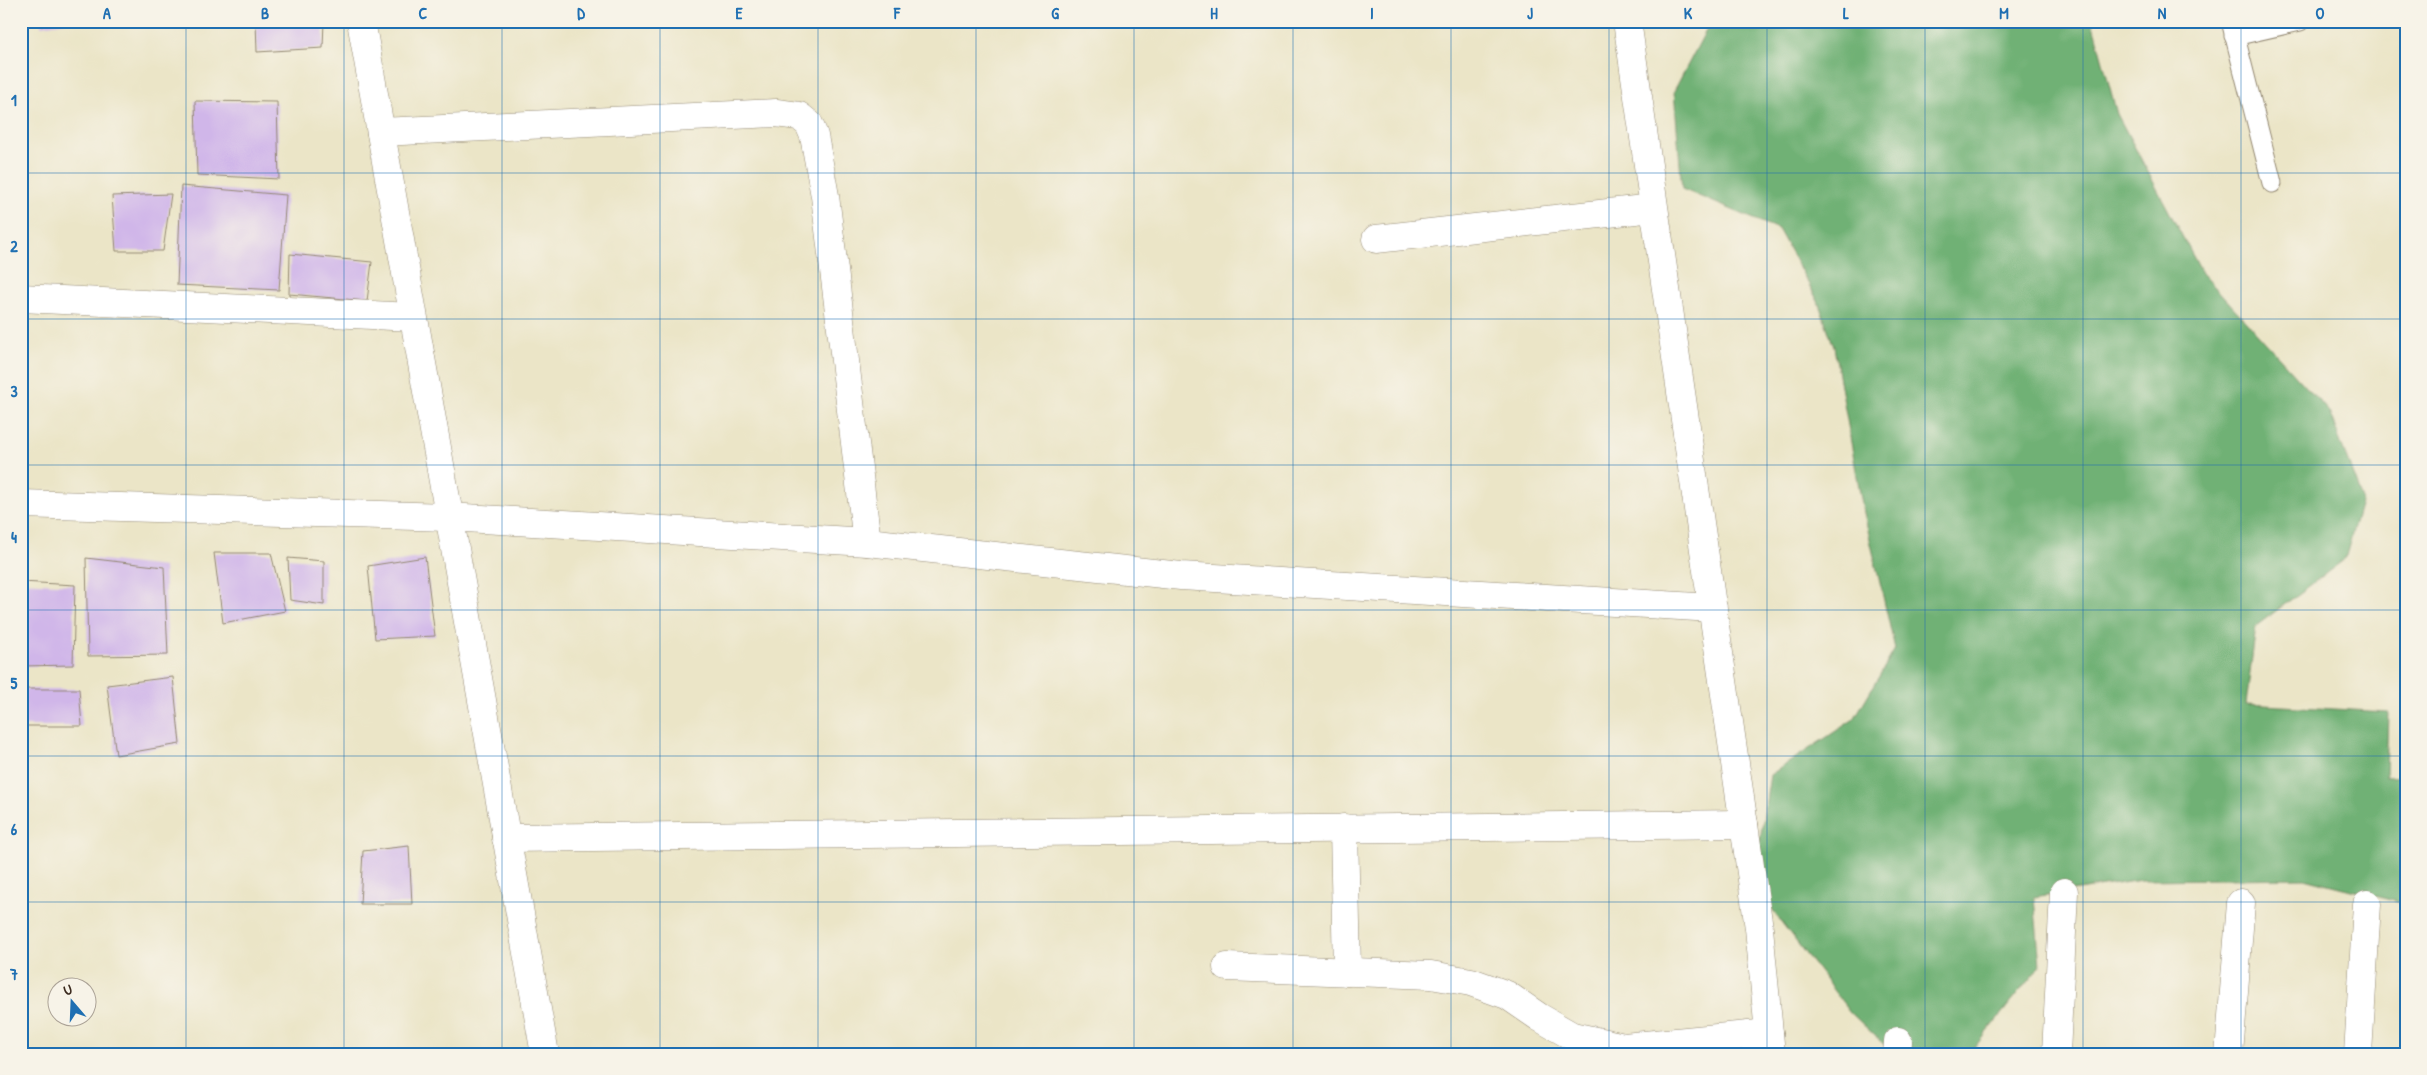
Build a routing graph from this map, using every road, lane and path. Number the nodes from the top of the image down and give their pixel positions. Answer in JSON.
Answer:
{"nodes":[{"id":1,"x":362,"y":21,"type":"edge"},
{"id":2,"x":1627,"y":21,"type":"edge"},
{"id":3,"x":2300,"y":21,"type":"edge"},
{"id":4,"x":2232,"y":29,"type":"edge"},
{"id":5,"x":381,"y":132,"type":"junction"},
{"id":6,"x":2272,"y":183,"type":"dead end"},
{"id":7,"x":1653,"y":208,"type":"junction"},
{"id":8,"x":1376,"y":239,"type":"dead end"},
{"id":9,"x":21,"y":298,"type":"edge"},
{"id":10,"x":413,"y":317,"type":"junction"},
{"id":11,"x":21,"y":504,"type":"edge"},
{"id":12,"x":448,"y":517,"type":"junction"},
{"id":13,"x":867,"y":542,"type":"junction"},
{"id":14,"x":1713,"y":608,"type":"junction"},
{"id":15,"x":1744,"y":824,"type":"junction"},
{"id":16,"x":1344,"y":828,"type":"junction"},
{"id":17,"x":506,"y":838,"type":"junction"},
{"id":18,"x":2064,"y":892,"type":"dead end"},
{"id":19,"x":2240,"y":903,"type":"dead end"},
{"id":20,"x":2367,"y":904,"type":"dead end"},
{"id":21,"x":1227,"y":967,"type":"dead end"},
{"id":22,"x":1347,"y":972,"type":"junction"},
{"id":23,"x":1770,"y":1043,"type":"edge"},
{"id":24,"x":545,"y":1054,"type":"edge"},
{"id":25,"x":2056,"y":1054,"type":"edge"},
{"id":26,"x":2229,"y":1054,"type":"edge"},
{"id":27,"x":2358,"y":1054,"type":"edge"}],
"edges":[{"from":1,"to":5,"type":"street"},
{"from":2,"to":7,"type":"street"},
{"from":3,"to":4,"type":"lane"},
{"from":4,"to":6,"type":"lane"},
{"from":5,"to":10,"type":"street"},
{"from":5,"to":13,"type":"street"},
{"from":7,"to":8,"type":"street"},
{"from":7,"to":14,"type":"street"},
{"from":9,"to":10,"type":"street"},
{"from":10,"to":12,"type":"street"},
{"from":11,"to":12,"type":"street"},
{"from":12,"to":13,"type":"street"},
{"from":12,"to":17,"type":"street"},
{"from":13,"to":14,"type":"street"},
{"from":14,"to":15,"type":"street"},
{"from":15,"to":16,"type":"street"},
{"from":15,"to":23,"type":"street"},
{"from":16,"to":17,"type":"street"},
{"from":16,"to":22,"type":"street"},
{"from":17,"to":24,"type":"street"},
{"from":18,"to":25,"type":"street"},
{"from":19,"to":26,"type":"street"},
{"from":20,"to":27,"type":"street"},
{"from":21,"to":22,"type":"street"},
{"from":22,"to":23,"type":"street"}]}
